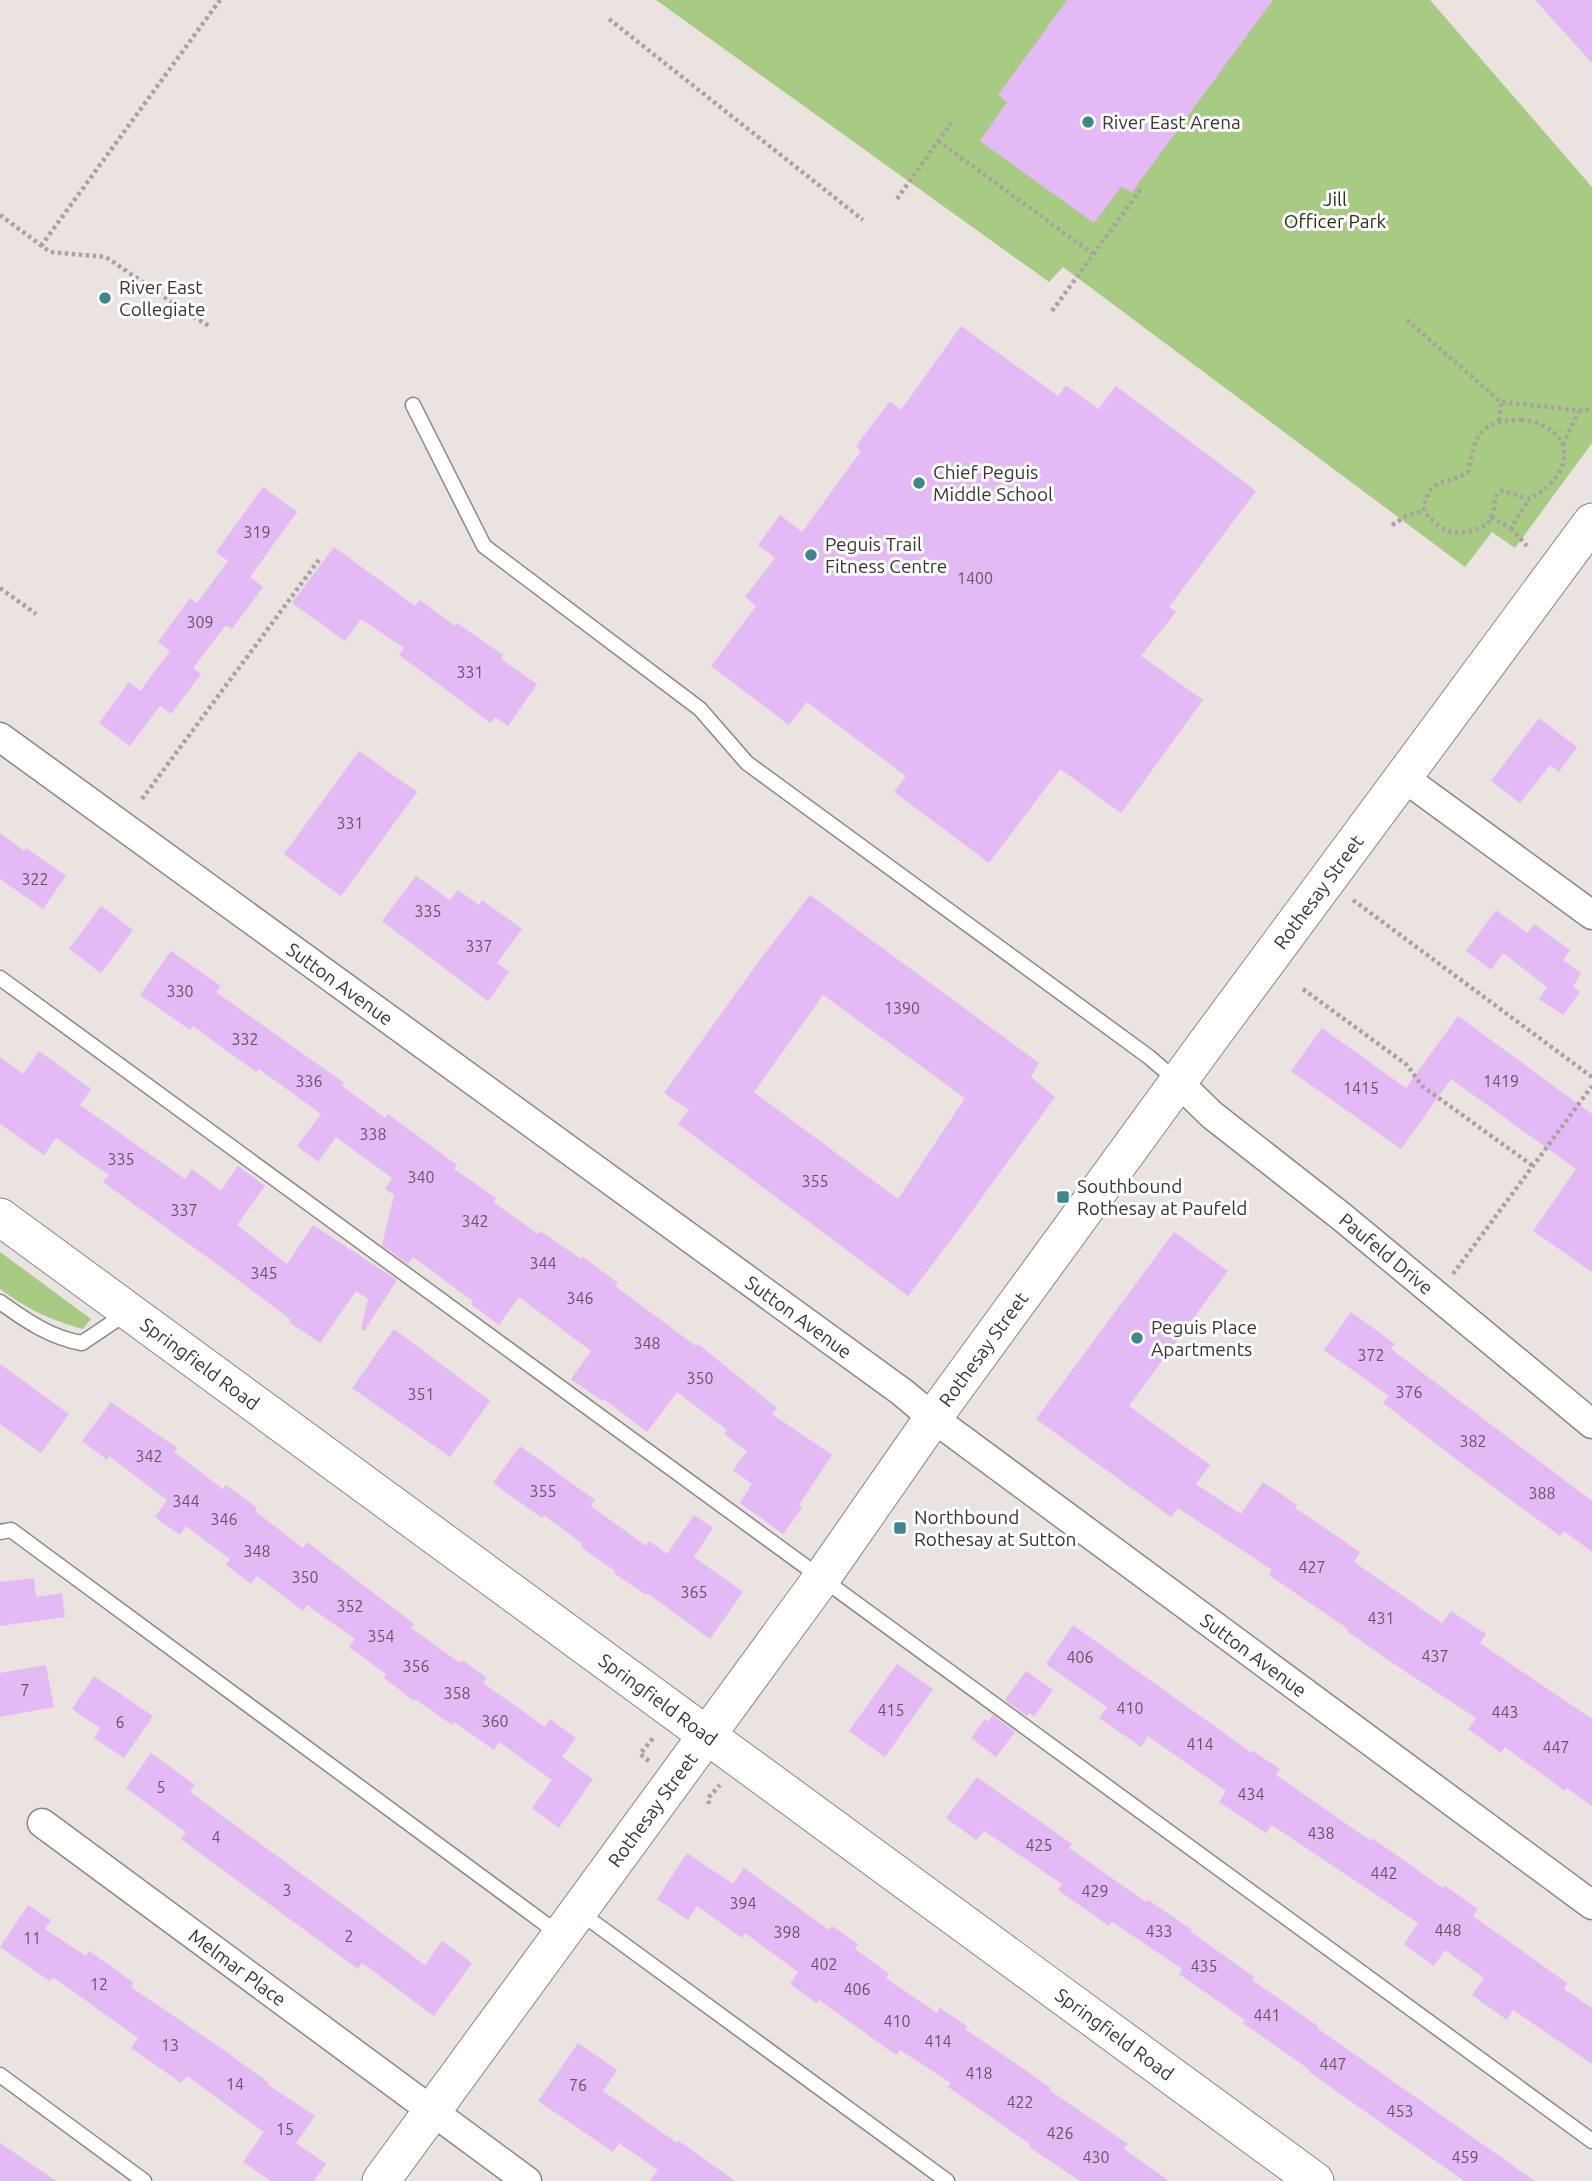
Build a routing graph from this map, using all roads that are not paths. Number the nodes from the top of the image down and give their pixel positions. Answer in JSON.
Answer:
{"nodes":[{"id":1,"x":413,"y":405,"type":"dead end"},
{"id":2,"x":1592,"y":522,"type":"edge"},
{"id":3,"x":0,"y":737,"type":"edge"},
{"id":4,"x":1403,"y":777,"type":"junction"},
{"id":5,"x":1592,"y":915,"type":"edge"},
{"id":6,"x":0,"y":978,"type":"edge"},
{"id":7,"x":1178,"y":1082,"type":"junction"},
{"id":8,"x":0,"y":1217,"type":"edge"},
{"id":9,"x":0,"y":1302,"type":"edge"},
{"id":10,"x":129,"y":1312,"type":"junction"},
{"id":11,"x":933,"y":1418,"type":"junction"},
{"id":12,"x":1592,"y":1424,"type":"edge"},
{"id":13,"x":0,"y":1531,"type":"edge"},
{"id":14,"x":821,"y":1579,"type":"junction"},
{"id":15,"x":708,"y":1736,"type":"junction"},
{"id":16,"x":42,"y":1823,"type":"dead end"},
{"id":17,"x":1592,"y":1905,"type":"edge"},
{"id":18,"x":569,"y":1923,"type":"junction"},
{"id":19,"x":0,"y":2075,"type":"edge"},
{"id":20,"x":432,"y":2112,"type":"junction"},
{"id":21,"x":1592,"y":2141,"type":"edge"},
{"id":22,"x":144,"y":2181,"type":"edge"},
{"id":23,"x":381,"y":2181,"type":"edge"},
{"id":24,"x":527,"y":2181,"type":"edge"},
{"id":25,"x":947,"y":2181,"type":"edge"},
{"id":26,"x":1315,"y":2181,"type":"edge"}],
"edges":[{"from":1,"to":7,"type":"lane"},
{"from":2,"to":4,"type":"street","name":"Rothesay Street"},
{"from":3,"to":11,"type":"street","name":"Sutton Avenue"},
{"from":4,"to":5,"type":"street"},
{"from":4,"to":7,"type":"street","name":"Rothesay Street"},
{"from":6,"to":14,"type":"lane"},
{"from":7,"to":11,"type":"street","name":"Rothesay Street"},
{"from":7,"to":12,"type":"street","name":"Paufeld Drive"},
{"from":8,"to":10,"type":"street","name":"Springfield Road"},
{"from":9,"to":10,"type":"lane"},
{"from":10,"to":15,"type":"street","name":"Springfield Road"},
{"from":11,"to":14,"type":"street","name":"Rothesay Street"},
{"from":11,"to":17,"type":"street","name":"Sutton Avenue"},
{"from":13,"to":18,"type":"lane"},
{"from":14,"to":15,"type":"street","name":"Rothesay Street"},
{"from":14,"to":21,"type":"lane"},
{"from":15,"to":18,"type":"street","name":"Rothesay Street"},
{"from":15,"to":26,"type":"street","name":"Springfield Road"},
{"from":16,"to":20,"type":"street","name":"Melmar Place"},
{"from":18,"to":20,"type":"street","name":"Rothesay Street"},
{"from":18,"to":25,"type":"lane"},
{"from":19,"to":22,"type":"lane"},
{"from":20,"to":23,"type":"street","name":"Rothesay Street"},
{"from":20,"to":24,"type":"street","name":"Melmar Place"}]}
